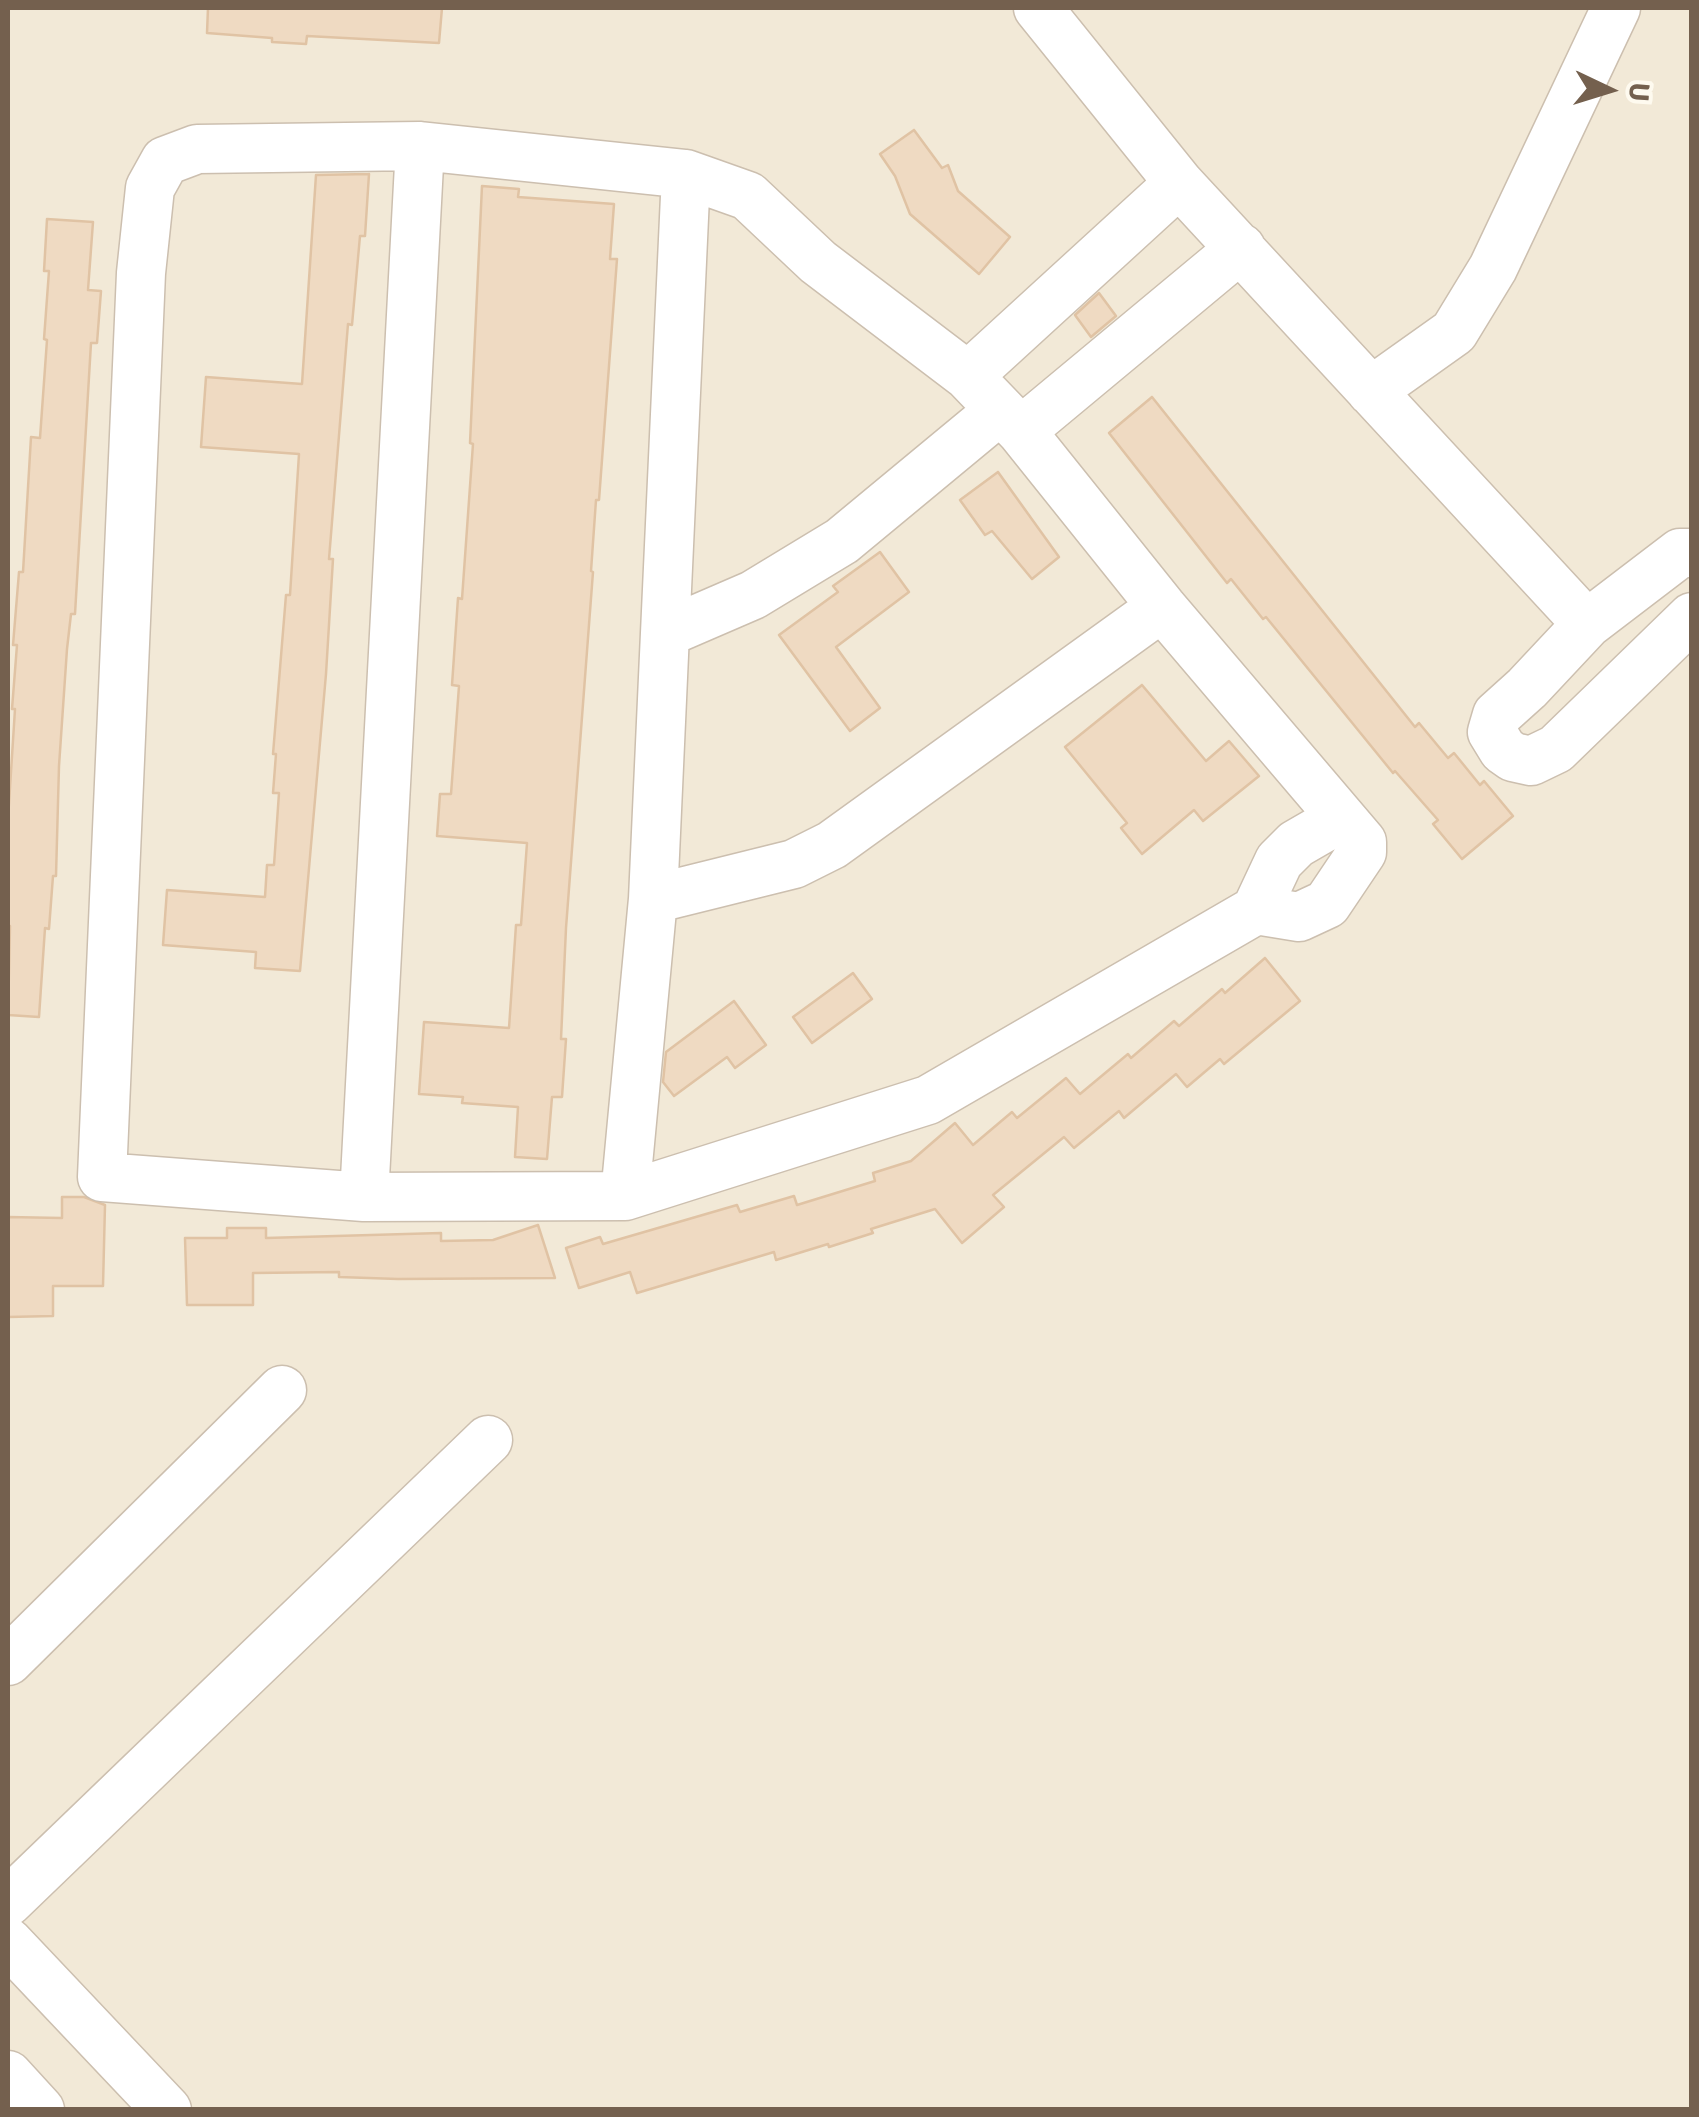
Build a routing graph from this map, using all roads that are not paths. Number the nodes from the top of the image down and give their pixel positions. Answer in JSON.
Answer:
{"nodes":[{"id":1,"x":1038,"y":8,"type":"edge"},
{"id":2,"x":1616,"y":8,"type":"edge"},
{"id":3,"x":420,"y":146,"type":"junction"},
{"id":4,"x":686,"y":174,"type":"junction"},
{"id":5,"x":1179,"y":183,"type":"junction"},
{"id":6,"x":1241,"y":248,"type":"junction"},
{"id":7,"x":968,"y":376,"type":"junction"},
{"id":8,"x":1371,"y":391,"type":"junction"},
{"id":9,"x":1010,"y":421,"type":"junction"},
{"id":10,"x":1692,"y":553,"type":"edge"},
{"id":11,"x":1162,"y":607,"type":"junction"},
{"id":12,"x":1692,"y":617,"type":"edge"},
{"id":13,"x":1586,"y":624,"type":"junction"},
{"id":14,"x":665,"y":633,"type":"junction"},
{"id":15,"x":1341,"y":818,"type":"junction"},
{"id":16,"x":653,"y":899,"type":"junction"},
{"id":17,"x":1256,"y":910,"type":"junction"},
{"id":18,"x":625,"y":1196,"type":"junction"},
{"id":19,"x":364,"y":1197,"type":"junction"},
{"id":20,"x":282,"y":1390,"type":"dead end"},
{"id":21,"x":488,"y":1440,"type":"dead end"},
{"id":22,"x":8,"y":1661,"type":"edge"},
{"id":23,"x":8,"y":1902,"type":"edge"},
{"id":24,"x":8,"y":1942,"type":"edge"},
{"id":25,"x":8,"y":2076,"type":"edge"},
{"id":26,"x":40,"y":2110,"type":"edge"},
{"id":27,"x":167,"y":2110,"type":"edge"}],
"edges":[{"from":1,"to":5,"type":"street"},
{"from":2,"to":8,"type":"street"},
{"from":3,"to":4,"type":"street"},
{"from":3,"to":19,"type":"street"},
{"from":3,"to":19,"type":"street"},
{"from":4,"to":7,"type":"street"},
{"from":4,"to":14,"type":"street"},
{"from":5,"to":6,"type":"street"},
{"from":5,"to":7,"type":"street"},
{"from":6,"to":8,"type":"street"},
{"from":6,"to":9,"type":"street"},
{"from":7,"to":9,"type":"street"},
{"from":8,"to":13,"type":"street"},
{"from":9,"to":11,"type":"street"},
{"from":9,"to":14,"type":"street"},
{"from":10,"to":13,"type":"street"},
{"from":11,"to":15,"type":"street"},
{"from":11,"to":16,"type":"street"},
{"from":12,"to":13,"type":"street"},
{"from":14,"to":16,"type":"street"},
{"from":15,"to":17,"type":"street"},
{"from":15,"to":17,"type":"street"},
{"from":16,"to":18,"type":"street"},
{"from":17,"to":18,"type":"street"},
{"from":18,"to":19,"type":"street"},
{"from":20,"to":22,"type":"street"},
{"from":21,"to":23,"type":"street"},
{"from":24,"to":27,"type":"street"},
{"from":25,"to":26,"type":"street"}]}
